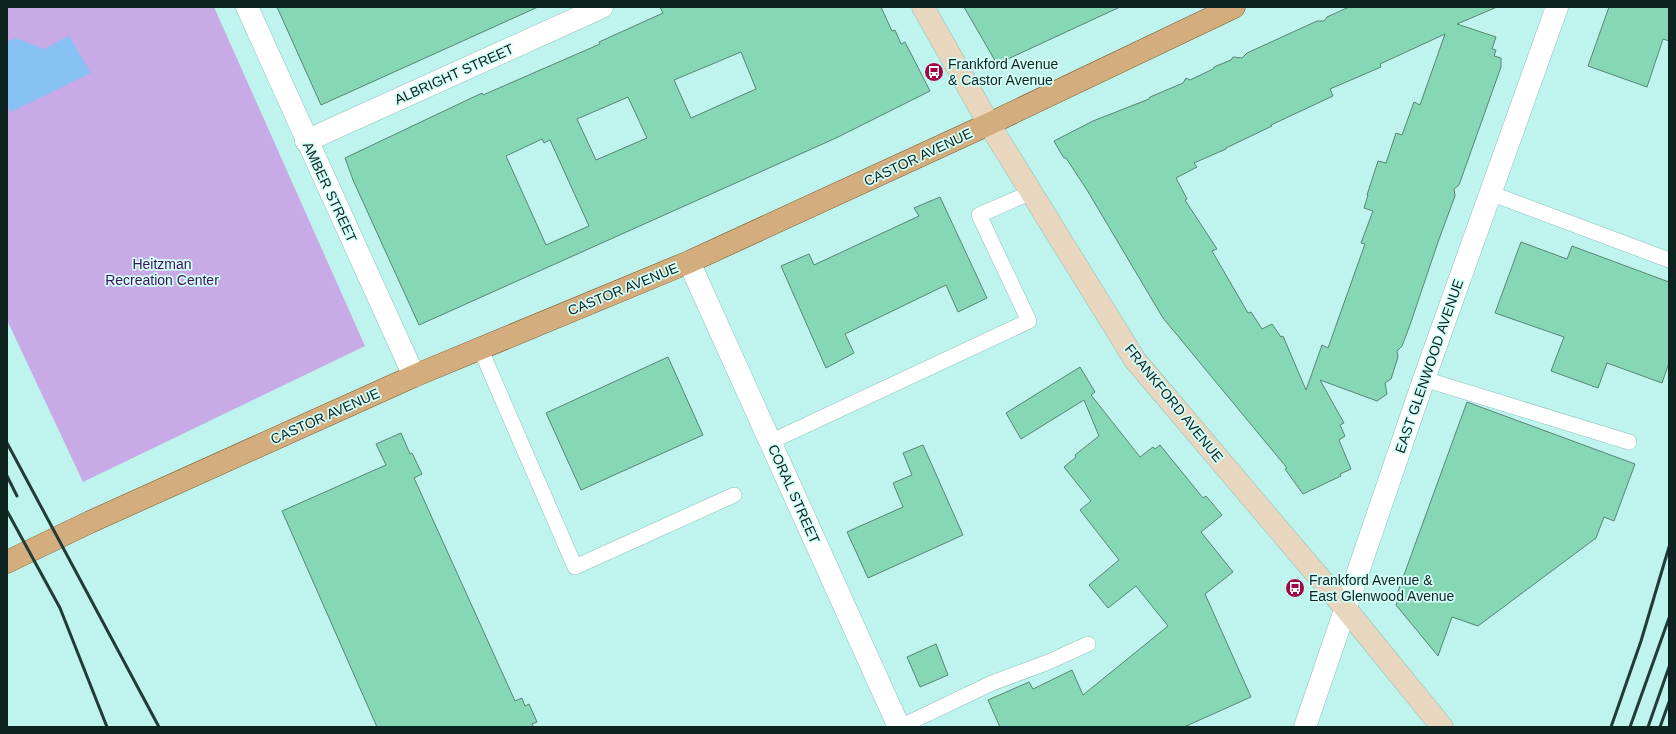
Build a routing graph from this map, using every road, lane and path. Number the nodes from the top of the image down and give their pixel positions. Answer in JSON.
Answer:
{"nodes":[{"id":1,"x":246,"y":7,"type":"edge"},
{"id":2,"x":602,"y":7,"type":"edge"},
{"id":3,"x":923,"y":7,"type":"edge"},
{"id":4,"x":1234,"y":7,"type":"edge"},
{"id":5,"x":1557,"y":7,"type":"edge"},
{"id":6,"x":989,"y":124,"type":"junction"},
{"id":7,"x":306,"y":141,"type":"junction"},
{"id":8,"x":1032,"y":192,"type":"junction"},
{"id":9,"x":1490,"y":194,"type":"junction"},
{"id":10,"x":1669,"y":260,"type":"edge"},
{"id":11,"x":689,"y":262,"type":"junction"},
{"id":12,"x":480,"y":348,"type":"junction"},
{"id":13,"x":414,"y":376,"type":"junction"},
{"id":14,"x":1424,"y":379,"type":"junction"},
{"id":15,"x":770,"y":442,"type":"junction"},
{"id":16,"x":1629,"y":442,"type":"dead end"},
{"id":17,"x":734,"y":495,"type":"dead end"},
{"id":18,"x":7,"y":562,"type":"edge"},
{"id":19,"x":1346,"y":609,"type":"junction"},
{"id":20,"x":1088,"y":644,"type":"dead end"},
{"id":21,"x":899,"y":727,"type":"edge"},
{"id":22,"x":1305,"y":727,"type":"edge"},
{"id":23,"x":1442,"y":727,"type":"edge"}],
"edges":[{"from":1,"to":7,"type":"street","name":"AMBER STREET"},
{"from":2,"to":7,"type":"street","name":"ALBRIGHT STREET"},
{"from":3,"to":6,"type":"main road","name":"FRANKFORD AVENUE"},
{"from":4,"to":6,"type":"main road","name":"CASTOR AVENUE"},
{"from":5,"to":9,"type":"street","name":"EAST GLENWOOD AVENUE"},
{"from":6,"to":8,"type":"main road","name":"FRANKFORD AVENUE"},
{"from":6,"to":11,"type":"main road","name":"CASTOR AVENUE"},
{"from":7,"to":13,"type":"street","name":"AMBER STREET"},
{"from":8,"to":15,"type":"lane"},
{"from":8,"to":19,"type":"main road","name":"FRANKFORD AVENUE"},
{"from":9,"to":10,"type":"lane"},
{"from":9,"to":14,"type":"street","name":"EAST GLENWOOD AVENUE"},
{"from":11,"to":12,"type":"main road","name":"CASTOR AVENUE"},
{"from":11,"to":15,"type":"street","name":"CORAL STREET"},
{"from":12,"to":13,"type":"main road","name":"CASTOR AVENUE"},
{"from":12,"to":17,"type":"lane"},
{"from":13,"to":18,"type":"main road","name":"CASTOR AVENUE"},
{"from":14,"to":16,"type":"lane"},
{"from":14,"to":19,"type":"street","name":"EAST GLENWOOD AVENUE"},
{"from":15,"to":21,"type":"street","name":"CORAL STREET"},
{"from":19,"to":22,"type":"street","name":"EAST GLENWOOD AVENUE"},
{"from":19,"to":23,"type":"main road","name":"FRANKFORD AVENUE"},
{"from":20,"to":21,"type":"lane"}]}
